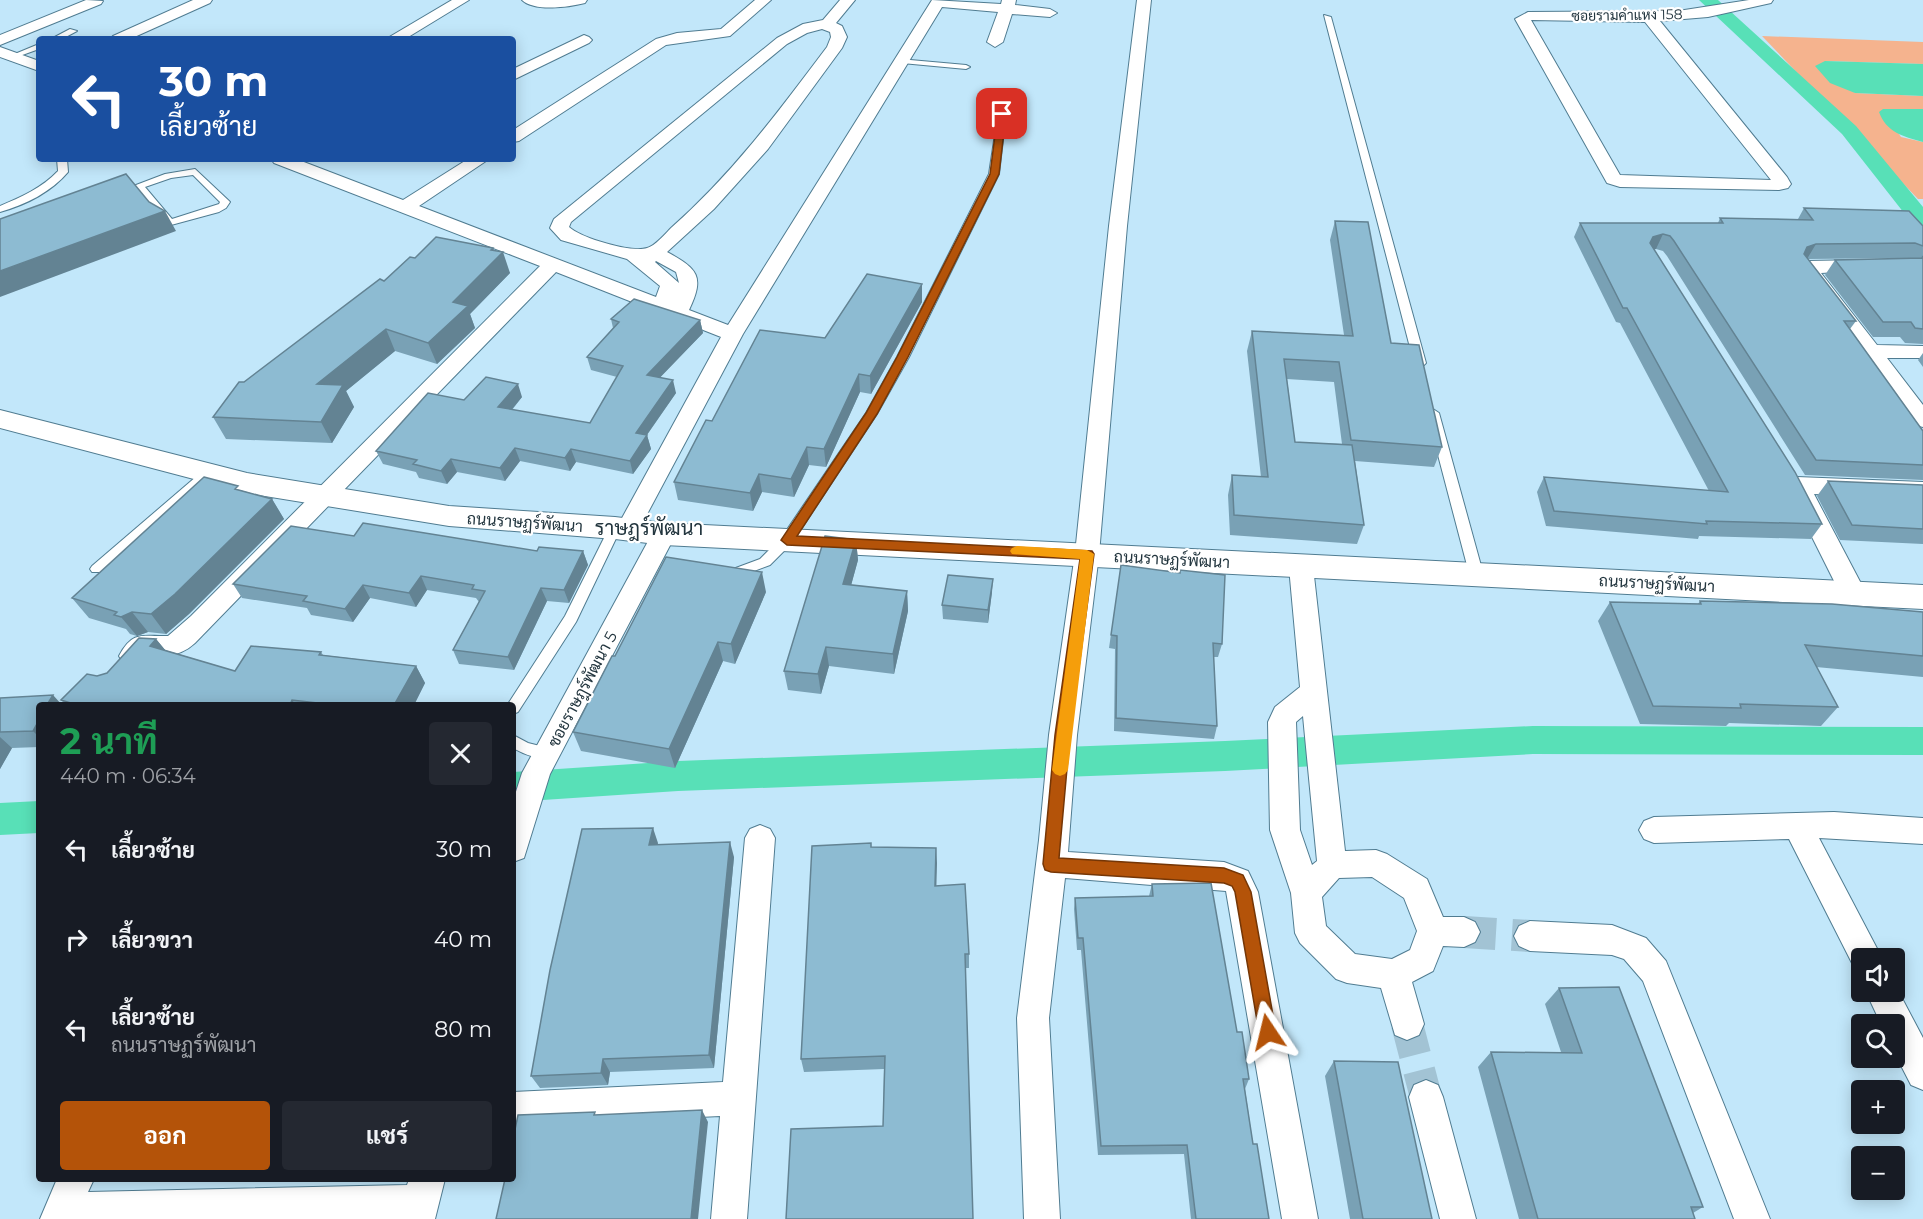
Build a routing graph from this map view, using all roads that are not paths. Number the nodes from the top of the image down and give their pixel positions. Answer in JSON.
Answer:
{"nodes":[{"id":1,"x":205,"y":0,"type":"edge"},
{"id":2,"x":462,"y":0,"type":"edge"},
{"id":3,"x":529,"y":0,"type":"edge"},
{"id":4,"x":580,"y":0,"type":"edge"},
{"id":5,"x":764,"y":0,"type":"edge"},
{"id":6,"x":848,"y":0,"type":"edge"},
{"id":7,"x":1144,"y":0,"type":"edge"},
{"id":8,"x":1766,"y":0,"type":"edge"},
{"id":9,"x":939,"y":1,"type":"edge"},
{"id":10,"x":96,"y":2,"type":"dead end"},
{"id":11,"x":1007,"y":4,"type":"edge"},
{"id":12,"x":1050,"y":13,"type":"dead end"},
{"id":13,"x":1327,"y":17,"type":"dead end"},
{"id":14,"x":1650,"y":18,"type":"junction"},
{"id":15,"x":828,"y":24,"type":"junction"},
{"id":16,"x":73,"y":31,"type":"dead end"},
{"id":17,"x":62,"y":36,"type":"edge"},
{"id":18,"x":124,"y":36,"type":"edge"},
{"id":19,"x":399,"y":36,"type":"edge"},
{"id":20,"x":0,"y":40,"type":"edge"},
{"id":21,"x":584,"y":40,"type":"dead end"},
{"id":22,"x":995,"y":42,"type":"dead end"},
{"id":23,"x":36,"y":47,"type":"edge"},
{"id":24,"x":7,"y":54,"type":"edge"},
{"id":25,"x":902,"y":61,"type":"junction"},
{"id":26,"x":36,"y":65,"type":"edge"},
{"id":27,"x":966,"y":67,"type":"dead end"},
{"id":28,"x":516,"y":74,"type":"edge"},
{"id":29,"x":1002,"y":114,"type":"dead end"},
{"id":30,"x":516,"y":136,"type":"edge"},
{"id":31,"x":62,"y":162,"type":"edge"},
{"id":32,"x":288,"y":162,"type":"edge"},
{"id":33,"x":475,"y":162,"type":"edge"},
{"id":34,"x":332,"y":163,"type":"dead end"},
{"id":35,"x":314,"y":172,"type":"junction"},
{"id":36,"x":141,"y":187,"type":"junction"},
{"id":37,"x":108,"y":198,"type":"edge"},
{"id":38,"x":405,"y":207,"type":"junction"},
{"id":39,"x":0,"y":209,"type":"edge"},
{"id":40,"x":644,"y":257,"type":"junction"},
{"id":41,"x":553,"y":264,"type":"junction"},
{"id":42,"x":1881,"y":266,"type":"edge"},
{"id":43,"x":669,"y":309,"type":"junction"},
{"id":44,"x":733,"y":334,"type":"junction"},
{"id":45,"x":1870,"y":351,"type":"junction"},
{"id":46,"x":1923,"y":352,"type":"edge"},
{"id":47,"x":1421,"y":369,"type":"edge"},
{"id":48,"x":1431,"y":403,"type":"edge"},
{"id":49,"x":0,"y":419,"type":"edge"},
{"id":50,"x":1923,"y":420,"type":"edge"},
{"id":51,"x":1785,"y":465,"type":"edge"},
{"id":52,"x":208,"y":473,"type":"junction"},
{"id":53,"x":1797,"y":485,"type":"junction"},
{"id":54,"x":1923,"y":490,"type":"edge"},
{"id":55,"x":326,"y":496,"type":"junction"},
{"id":56,"x":622,"y":529,"type":"junction"},
{"id":57,"x":664,"y":534,"type":"junction"},
{"id":58,"x":787,"y":540,"type":"junction"},
{"id":59,"x":1087,"y":554,"type":"junction"},
{"id":60,"x":1301,"y":567,"type":"junction"},
{"id":61,"x":97,"y":569,"type":"dead end"},
{"id":62,"x":1476,"y":573,"type":"junction"},
{"id":63,"x":721,"y":576,"type":"edge"},
{"id":64,"x":1853,"y":593,"type":"junction"},
{"id":65,"x":1923,"y":597,"type":"edge"},
{"id":66,"x":118,"y":673,"type":"edge"},
{"id":67,"x":1315,"y":702,"type":"junction"},
{"id":68,"x":516,"y":703,"type":"edge"},
{"id":69,"x":516,"y":743,"type":"edge"},
{"id":70,"x":542,"y":763,"type":"junction"},
{"id":71,"x":1797,"y":826,"type":"junction"},
{"id":72,"x":1654,"y":830,"type":"dead end"},
{"id":73,"x":1923,"y":831,"type":"edge"},
{"id":74,"x":760,"y":838,"type":"dead end"},
{"id":75,"x":516,"y":839,"type":"edge"},
{"id":76,"x":1051,"y":864,"type":"junction"},
{"id":77,"x":1332,"y":865,"type":"junction"},
{"id":78,"x":1306,"y":892,"type":"junction"},
{"id":79,"x":1433,"y":931,"type":"junction"},
{"id":80,"x":1464,"y":932,"type":"tunnel mouth"},
{"id":81,"x":1530,"y":936,"type":"tunnel mouth"},
{"id":82,"x":1861,"y":948,"type":"edge"},
{"id":83,"x":1394,"y":975,"type":"junction"},
{"id":84,"x":1887,"y":1002,"type":"edge"},
{"id":85,"x":1407,"y":1024,"type":"tunnel mouth"},
{"id":86,"x":1923,"y":1073,"type":"edge"},
{"id":87,"x":1426,"y":1097,"type":"tunnel mouth"},
{"id":88,"x":739,"y":1098,"type":"junction"},
{"id":89,"x":516,"y":1109,"type":"edge"},
{"id":90,"x":75,"y":1182,"type":"edge"},
{"id":91,"x":422,"y":1200,"type":"edge"},
{"id":92,"x":60,"y":1215,"type":"edge"},
{"id":93,"x":729,"y":1219,"type":"edge"},
{"id":94,"x":1042,"y":1219,"type":"edge"},
{"id":95,"x":1300,"y":1219,"type":"edge"},
{"id":96,"x":1458,"y":1219,"type":"edge"},
{"id":97,"x":1752,"y":1219,"type":"edge"}],
"edges":[{"from":1,"to":18,"type":"street"},
{"from":2,"to":19,"type":"street"},
{"from":3,"to":4,"type":"street"},
{"from":5,"to":30,"type":"street"},
{"from":6,"to":15,"type":"street"},
{"from":7,"to":59,"type":"street"},
{"from":8,"to":14,"type":"street","name":"ซอยรามคำแหง 158"},
{"from":9,"to":11,"type":"street"},
{"from":9,"to":25,"type":"street"},
{"from":10,"to":20,"type":"street"},
{"from":11,"to":12,"type":"street"},
{"from":11,"to":22,"type":"street"},
{"from":13,"to":47,"type":"lane"},
{"from":14,"to":14,"type":"street","name":"ซอยรามคำแหง 158"},
{"from":15,"to":40,"type":"street"},
{"from":15,"to":40,"type":"street"},
{"from":16,"to":17,"type":"lane"},
{"from":21,"to":28,"type":"street"},
{"from":23,"to":24,"type":"lane"},
{"from":24,"to":26,"type":"street"},
{"from":25,"to":27,"type":"lane"},
{"from":25,"to":44,"type":"street"},
{"from":29,"to":58,"type":"lane"},
{"from":31,"to":39,"type":"lane"},
{"from":32,"to":35,"type":"street"},
{"from":33,"to":38,"type":"street"},
{"from":34,"to":35,"type":"street"},
{"from":35,"to":38,"type":"street"},
{"from":36,"to":36,"type":"lane"},
{"from":36,"to":37,"type":"lane"},
{"from":38,"to":41,"type":"street"},
{"from":40,"to":43,"type":"street"},
{"from":41,"to":43,"type":"street"},
{"from":41,"to":55,"type":"street"},
{"from":42,"to":45,"type":"street"},
{"from":43,"to":44,"type":"street"},
{"from":44,"to":56,"type":"street"},
{"from":45,"to":46,"type":"street"},
{"from":45,"to":50,"type":"street"},
{"from":48,"to":62,"type":"lane"},
{"from":49,"to":52,"type":"street","name":"ถนนราษฏร์พัฒนา"},
{"from":51,"to":53,"type":"street"},
{"from":52,"to":55,"type":"street","name":"ถนนราษฏร์พัฒนา"},
{"from":52,"to":61,"type":"lane"},
{"from":53,"to":54,"type":"street"},
{"from":53,"to":64,"type":"street"},
{"from":55,"to":56,"type":"street","name":"ถนนราษฏร์พัฒนา"},
{"from":55,"to":66,"type":"street"},
{"from":56,"to":57,"type":"street","name":"ถนนราษฏร์พัฒนา"},
{"from":56,"to":68,"type":"lane"},
{"from":57,"to":58,"type":"street","name":"ถนนราษฏร์พัฒนา"},
{"from":57,"to":70,"type":"street","name":"ซอยราษฎร์พัฒนา 5"},
{"from":58,"to":59,"type":"street","name":"ถนนราษฏร์พัฒนา"},
{"from":58,"to":63,"type":"lane"},
{"from":59,"to":60,"type":"street","name":"ถนนราษฏร์พัฒนา"},
{"from":59,"to":76,"type":"street"},
{"from":60,"to":62,"type":"street","name":"ถนนราษฏร์พัฒนา"},
{"from":60,"to":67,"type":"street"},
{"from":62,"to":64,"type":"street","name":"ถนนราษฏร์พัฒนา"},
{"from":64,"to":65,"type":"street","name":"ถนนราษฏร์พัฒนา"},
{"from":67,"to":77,"type":"street"},
{"from":67,"to":78,"type":"street"},
{"from":69,"to":70,"type":"lane"},
{"from":70,"to":75,"type":"street","name":"ซอยราษฎร์พัฒนา 5"},
{"from":71,"to":72,"type":"street"},
{"from":71,"to":73,"type":"street"},
{"from":71,"to":82,"type":"street"},
{"from":74,"to":88,"type":"street"},
{"from":76,"to":94,"type":"street"},
{"from":76,"to":95,"type":"street"},
{"from":77,"to":78,"type":"street"},
{"from":77,"to":79,"type":"street"},
{"from":78,"to":83,"type":"street"},
{"from":79,"to":80,"type":"street"},
{"from":79,"to":83,"type":"street"},
{"from":81,"to":97,"type":"street"},
{"from":83,"to":85,"type":"street"},
{"from":84,"to":86,"type":"street"},
{"from":87,"to":96,"type":"street"},
{"from":88,"to":89,"type":"street"},
{"from":88,"to":93,"type":"street"},
{"from":90,"to":92,"type":"street"},
{"from":91,"to":92,"type":"street"}]}
